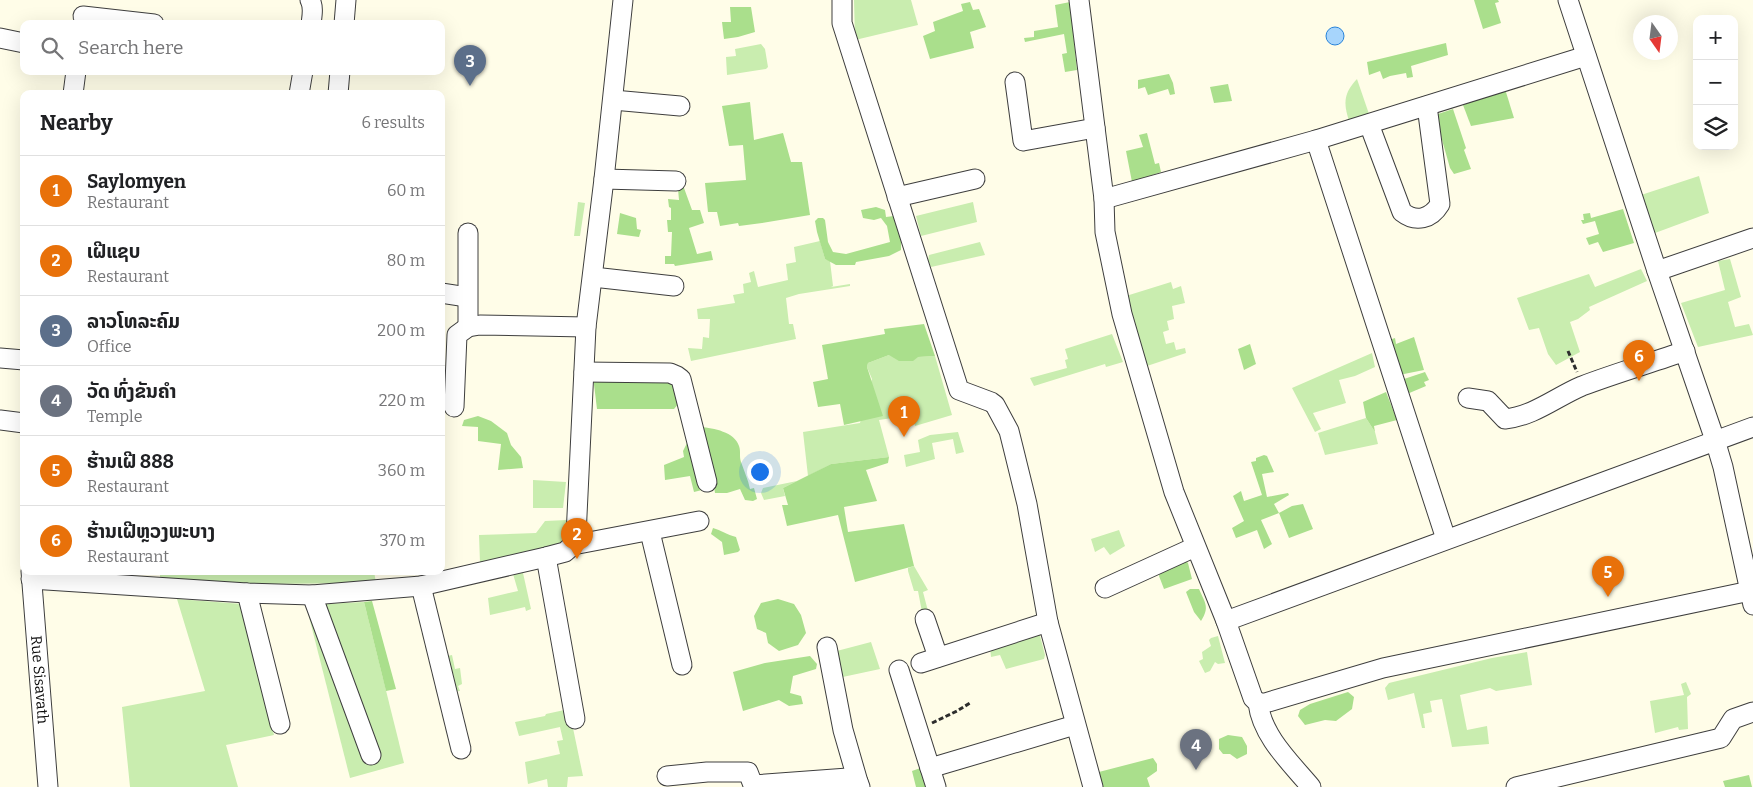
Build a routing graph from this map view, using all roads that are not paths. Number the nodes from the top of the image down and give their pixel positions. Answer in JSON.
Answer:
{"nodes":[{"id":1,"x":310,"y":0,"type":"edge"},
{"id":2,"x":346,"y":0,"type":"edge"},
{"id":3,"x":623,"y":0,"type":"edge"},
{"id":4,"x":842,"y":0,"type":"edge"},
{"id":5,"x":1079,"y":0,"type":"edge"},
{"id":6,"x":1568,"y":0,"type":"edge"},
{"id":7,"x":83,"y":13,"type":"edge"},
{"id":8,"x":128,"y":20,"type":"edge"},
{"id":9,"x":311,"y":20,"type":"edge"},
{"id":10,"x":344,"y":20,"type":"edge"},
{"id":11,"x":0,"y":38,"type":"edge"},
{"id":12,"x":20,"y":42,"type":"edge"},
{"id":13,"x":1586,"y":56,"type":"junction"},
{"id":14,"x":75,"y":75,"type":"edge"},
{"id":15,"x":302,"y":75,"type":"edge"},
{"id":16,"x":340,"y":75,"type":"edge"},
{"id":17,"x":1015,"y":82,"type":"dead end"},
{"id":18,"x":74,"y":90,"type":"edge"},
{"id":19,"x":301,"y":90,"type":"edge"},
{"id":20,"x":338,"y":90,"type":"edge"},
{"id":21,"x":613,"y":100,"type":"junction"},
{"id":22,"x":680,"y":106,"type":"dead end"},
{"id":23,"x":1427,"y":106,"type":"junction"},
{"id":24,"x":1369,"y":124,"type":"junction"},
{"id":25,"x":1095,"y":128,"type":"junction"},
{"id":26,"x":1316,"y":140,"type":"junction"},
{"id":27,"x":604,"y":179,"type":"junction"},
{"id":28,"x":975,"y":179,"type":"dead end"},
{"id":29,"x":676,"y":181,"type":"dead end"},
{"id":30,"x":897,"y":196,"type":"junction"},
{"id":31,"x":1104,"y":198,"type":"junction"},
{"id":32,"x":468,"y":233,"type":"dead end"},
{"id":33,"x":1753,"y":238,"type":"edge"},
{"id":34,"x":1657,"y":271,"type":"junction"},
{"id":35,"x":593,"y":277,"type":"junction"},
{"id":36,"x":674,"y":286,"type":"dead end"},
{"id":37,"x":445,"y":294,"type":"edge"},
{"id":38,"x":467,"y":297,"type":"junction"},
{"id":39,"x":468,"y":327,"type":"junction"},
{"id":40,"x":586,"y":327,"type":"junction"},
{"id":41,"x":1685,"y":351,"type":"junction"},
{"id":42,"x":0,"y":358,"type":"edge"},
{"id":43,"x":20,"y":360,"type":"edge"},
{"id":44,"x":584,"y":372,"type":"junction"},
{"id":45,"x":1468,"y":398,"type":"dead end"},
{"id":46,"x":454,"y":406,"type":"dead end"},
{"id":47,"x":0,"y":420,"type":"edge"},
{"id":48,"x":20,"y":422,"type":"edge"},
{"id":49,"x":1753,"y":427,"type":"edge"},
{"id":50,"x":1715,"y":440,"type":"junction"},
{"id":51,"x":707,"y":482,"type":"dead end"},
{"id":52,"x":699,"y":521,"type":"dead end"},
{"id":53,"x":650,"y":532,"type":"junction"},
{"id":54,"x":1446,"y":539,"type":"junction"},
{"id":55,"x":573,"y":545,"type":"junction"},
{"id":56,"x":1195,"y":547,"type":"junction"},
{"id":57,"x":546,"y":557,"type":"junction"},
{"id":58,"x":31,"y":575,"type":"edge"},
{"id":59,"x":422,"y":586,"type":"junction"},
{"id":60,"x":1105,"y":588,"type":"dead end"},
{"id":61,"x":247,"y":593,"type":"junction"},
{"id":62,"x":312,"y":595,"type":"junction"},
{"id":63,"x":1751,"y":598,"type":"edge"},
{"id":64,"x":924,"y":618,"type":"dead end"},
{"id":65,"x":1048,"y":622,"type":"junction"},
{"id":66,"x":1226,"y":622,"type":"junction"},
{"id":67,"x":827,"y":647,"type":"dead end"},
{"id":68,"x":938,"y":657,"type":"junction"},
{"id":69,"x":920,"y":663,"type":"dead end"},
{"id":70,"x":682,"y":665,"type":"dead end"},
{"id":71,"x":899,"y":670,"type":"dead end"},
{"id":72,"x":1258,"y":703,"type":"junction"},
{"id":73,"x":1753,"y":712,"type":"edge"},
{"id":74,"x":575,"y":719,"type":"dead end"},
{"id":75,"x":280,"y":724,"type":"dead end"},
{"id":76,"x":1075,"y":725,"type":"junction"},
{"id":77,"x":460,"y":749,"type":"dead end"},
{"id":78,"x":372,"y":755,"type":"dead end"},
{"id":79,"x":930,"y":768,"type":"junction"},
{"id":80,"x":667,"y":776,"type":"dead end"},
{"id":81,"x":859,"y":785,"type":"edge"},
{"id":82,"x":48,"y":787,"type":"edge"},
{"id":83,"x":936,"y":787,"type":"edge"},
{"id":84,"x":1093,"y":787,"type":"edge"},
{"id":85,"x":1311,"y":787,"type":"edge"},
{"id":86,"x":1516,"y":787,"type":"edge"}],
"edges":[{"from":1,"to":9,"type":"street"},
{"from":2,"to":10,"type":"street"},
{"from":3,"to":21,"type":"street"},
{"from":4,"to":30,"type":"street"},
{"from":5,"to":25,"type":"street"},
{"from":6,"to":13,"type":"street"},
{"from":7,"to":8,"type":"street"},
{"from":11,"to":12,"type":"street"},
{"from":13,"to":23,"type":"street"},
{"from":13,"to":34,"type":"street"},
{"from":14,"to":18,"type":"street"},
{"from":15,"to":19,"type":"street"},
{"from":16,"to":20,"type":"street"},
{"from":17,"to":25,"type":"street"},
{"from":21,"to":22,"type":"street"},
{"from":21,"to":27,"type":"street"},
{"from":23,"to":24,"type":"street"},
{"from":23,"to":24,"type":"street"},
{"from":24,"to":26,"type":"street"},
{"from":25,"to":31,"type":"street"},
{"from":26,"to":31,"type":"street"},
{"from":26,"to":54,"type":"street"},
{"from":27,"to":29,"type":"street"},
{"from":27,"to":35,"type":"street"},
{"from":28,"to":30,"type":"street"},
{"from":30,"to":65,"type":"street"},
{"from":31,"to":56,"type":"street"},
{"from":32,"to":38,"type":"street"},
{"from":33,"to":34,"type":"street"},
{"from":34,"to":41,"type":"street"},
{"from":35,"to":36,"type":"street"},
{"from":35,"to":40,"type":"street"},
{"from":37,"to":38,"type":"street"},
{"from":38,"to":39,"type":"street"},
{"from":39,"to":40,"type":"street"},
{"from":39,"to":46,"type":"street"},
{"from":40,"to":44,"type":"street"},
{"from":41,"to":45,"type":"street"},
{"from":41,"to":50,"type":"street"},
{"from":42,"to":43,"type":"street"},
{"from":44,"to":51,"type":"street"},
{"from":44,"to":55,"type":"street"},
{"from":47,"to":48,"type":"street"},
{"from":49,"to":50,"type":"street"},
{"from":50,"to":54,"type":"street"},
{"from":50,"to":63,"type":"street"},
{"from":52,"to":53,"type":"street"},
{"from":53,"to":55,"type":"street"},
{"from":53,"to":70,"type":"street"},
{"from":54,"to":66,"type":"street"},
{"from":55,"to":57,"type":"street"},
{"from":56,"to":60,"type":"street"},
{"from":56,"to":66,"type":"street"},
{"from":57,"to":59,"type":"street"},
{"from":57,"to":74,"type":"street"},
{"from":58,"to":61,"type":"street"},
{"from":58,"to":82,"type":"street","name":"Rue Sisavath"},
{"from":59,"to":62,"type":"street"},
{"from":59,"to":77,"type":"street"},
{"from":61,"to":62,"type":"street"},
{"from":61,"to":75,"type":"street"},
{"from":62,"to":78,"type":"street"},
{"from":63,"to":72,"type":"street"},
{"from":64,"to":68,"type":"street"},
{"from":65,"to":68,"type":"street"},
{"from":65,"to":76,"type":"street"},
{"from":66,"to":72,"type":"street"},
{"from":67,"to":81,"type":"street"},
{"from":68,"to":69,"type":"street"},
{"from":71,"to":79,"type":"street"},
{"from":72,"to":85,"type":"street"},
{"from":73,"to":86,"type":"street"},
{"from":76,"to":79,"type":"street"},
{"from":76,"to":84,"type":"street"},
{"from":79,"to":83,"type":"street"},
{"from":80,"to":81,"type":"street"}]}
